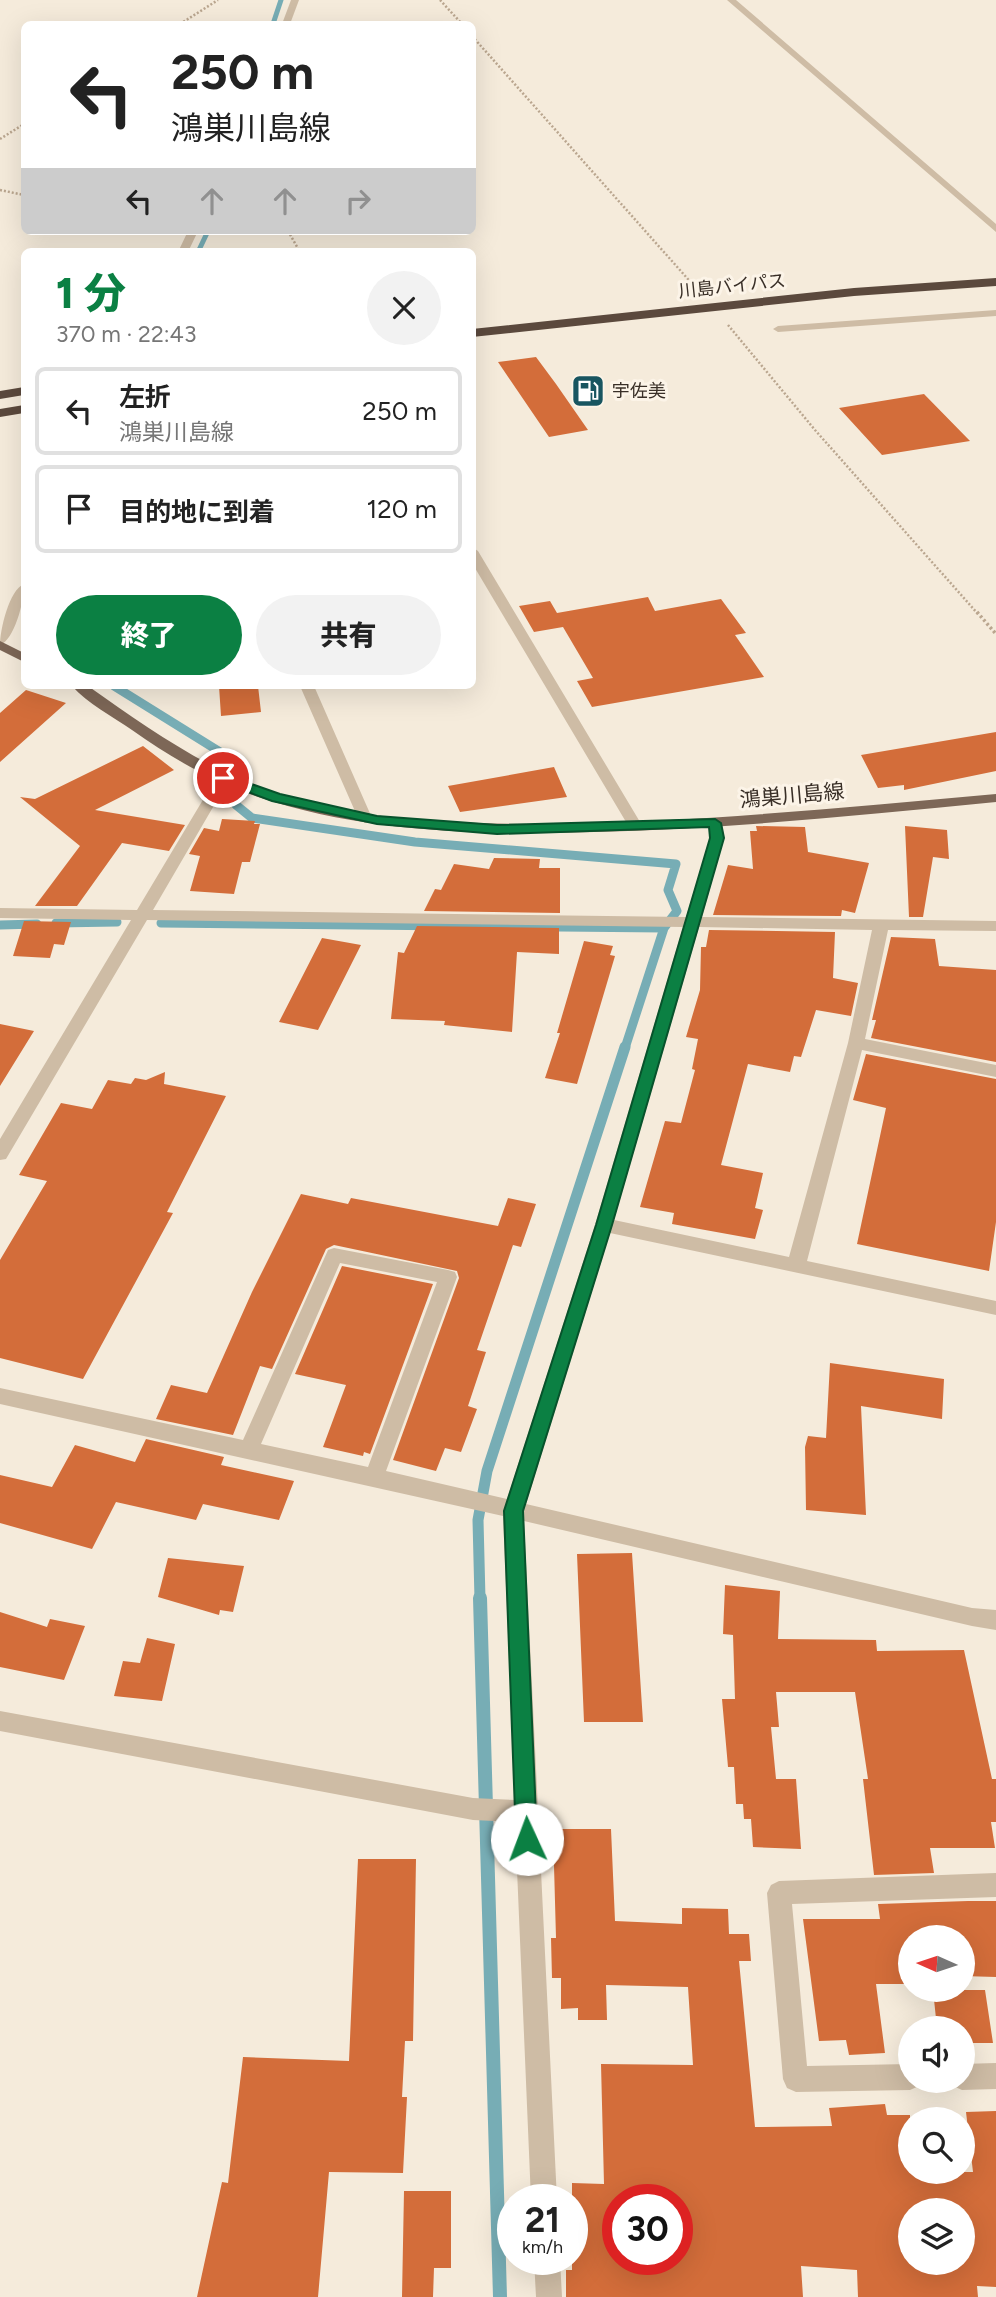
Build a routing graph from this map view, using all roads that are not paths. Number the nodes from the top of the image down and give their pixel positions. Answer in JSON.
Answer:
{"nodes":[{"id":1,"x":295,"y":0,"type":"edge"},
{"id":2,"x":731,"y":0,"type":"edge"},
{"id":3,"x":287,"y":21,"type":"edge"},
{"id":4,"x":996,"y":229,"type":"edge"},
{"id":5,"x":996,"y":282,"type":"edge"},
{"id":6,"x":996,"y":296,"type":"edge"},
{"id":7,"x":901,"y":303,"type":"dead end"},
{"id":8,"x":792,"y":313,"type":"dead end"},
{"id":9,"x":996,"y":313,"type":"edge"},
{"id":10,"x":778,"y":329,"type":"dead end"},
{"id":11,"x":476,"y":333,"type":"edge"},
{"id":12,"x":476,"y":346,"type":"edge"},
{"id":13,"x":21,"y":392,"type":"edge"},
{"id":14,"x":0,"y":395,"type":"edge"},
{"id":15,"x":21,"y":410,"type":"edge"},
{"id":16,"x":0,"y":413,"type":"edge"},
{"id":17,"x":476,"y":558,"type":"edge"},
{"id":18,"x":21,"y":600,"type":"edge"},
{"id":19,"x":0,"y":643,"type":"edge"},
{"id":20,"x":21,"y":656,"type":"edge"},
{"id":21,"x":83,"y":689,"type":"edge"},
{"id":22,"x":308,"y":689,"type":"edge"},
{"id":23,"x":223,"y":778,"type":"junction"},
{"id":24,"x":996,"y":798,"type":"edge"},
{"id":25,"x":365,"y":818,"type":"junction"},
{"id":26,"x":715,"y":823,"type":"junction"},
{"id":27,"x":636,"y":827,"type":"junction"},
{"id":28,"x":0,"y":913,"type":"edge"},
{"id":29,"x":145,"y":913,"type":"junction"},
{"id":30,"x":691,"y":922,"type":"junction"},
{"id":31,"x":881,"y":924,"type":"junction"},
{"id":32,"x":996,"y":926,"type":"edge"},
{"id":33,"x":856,"y":1043,"type":"junction"},
{"id":34,"x":996,"y":1071,"type":"edge"},
{"id":35,"x":0,"y":1154,"type":"edge"},
{"id":36,"x":604,"y":1225,"type":"junction"},
{"id":37,"x":796,"y":1267,"type":"junction"},
{"id":38,"x":996,"y":1308,"type":"edge"},
{"id":39,"x":0,"y":1396,"type":"edge"},
{"id":40,"x":249,"y":1450,"type":"junction"},
{"id":41,"x":374,"y":1477,"type":"junction"},
{"id":42,"x":507,"y":1510,"type":"junction"},
{"id":43,"x":996,"y":1620,"type":"edge"},
{"id":44,"x":0,"y":1721,"type":"edge"},
{"id":45,"x":525,"y":1811,"type":"junction"},
{"id":46,"x":996,"y":1885,"type":"edge"},
{"id":47,"x":996,"y":2076,"type":"edge"},
{"id":48,"x":898,"y":2077,"type":"edge"},
{"id":49,"x":975,"y":2077,"type":"edge"},
{"id":50,"x":543,"y":2184,"type":"edge"},
{"id":51,"x":548,"y":2275,"type":"edge"},
{"id":52,"x":549,"y":2297,"type":"edge"}],
"edges":[{"from":1,"to":3,"type":"street"},
{"from":2,"to":4,"type":"street"},
{"from":5,"to":11,"type":"highway","name":"川島バイパス"},
{"from":6,"to":7,"type":"highway"},
{"from":8,"to":12,"type":"highway","name":"川島バイパス"},
{"from":9,"to":10,"type":"street"},
{"from":13,"to":14,"type":"highway"},
{"from":15,"to":16,"type":"highway"},
{"from":17,"to":27,"type":"street"},
{"from":18,"to":19,"type":"street"},
{"from":19,"to":20,"type":"main road"},
{"from":21,"to":23,"type":"main road","name":"鴻巣川島線"},
{"from":22,"to":25,"type":"street"},
{"from":23,"to":25,"type":"main road","name":"鴻巣川島線"},
{"from":23,"to":29,"type":"street"},
{"from":24,"to":26,"type":"main road","name":"鴻巣川島線"},
{"from":25,"to":27,"type":"main road","name":"鴻巣川島線"},
{"from":26,"to":27,"type":"main road","name":"鴻巣川島線"},
{"from":26,"to":30,"type":"street"},
{"from":28,"to":29,"type":"street"},
{"from":29,"to":30,"type":"street"},
{"from":29,"to":35,"type":"street"},
{"from":30,"to":31,"type":"street"},
{"from":30,"to":36,"type":"street"},
{"from":31,"to":32,"type":"street"},
{"from":31,"to":33,"type":"street"},
{"from":33,"to":34,"type":"street"},
{"from":33,"to":37,"type":"street"},
{"from":36,"to":37,"type":"street"},
{"from":36,"to":42,"type":"street"},
{"from":37,"to":38,"type":"street"},
{"from":39,"to":40,"type":"street"},
{"from":40,"to":41,"type":"street"},
{"from":40,"to":41,"type":"street"},
{"from":41,"to":42,"type":"street"},
{"from":42,"to":43,"type":"street"},
{"from":42,"to":45,"type":"street"},
{"from":44,"to":45,"type":"street"},
{"from":45,"to":50,"type":"street"},
{"from":46,"to":48,"type":"street"},
{"from":47,"to":49,"type":"street"},
{"from":51,"to":52,"type":"street"}]}
